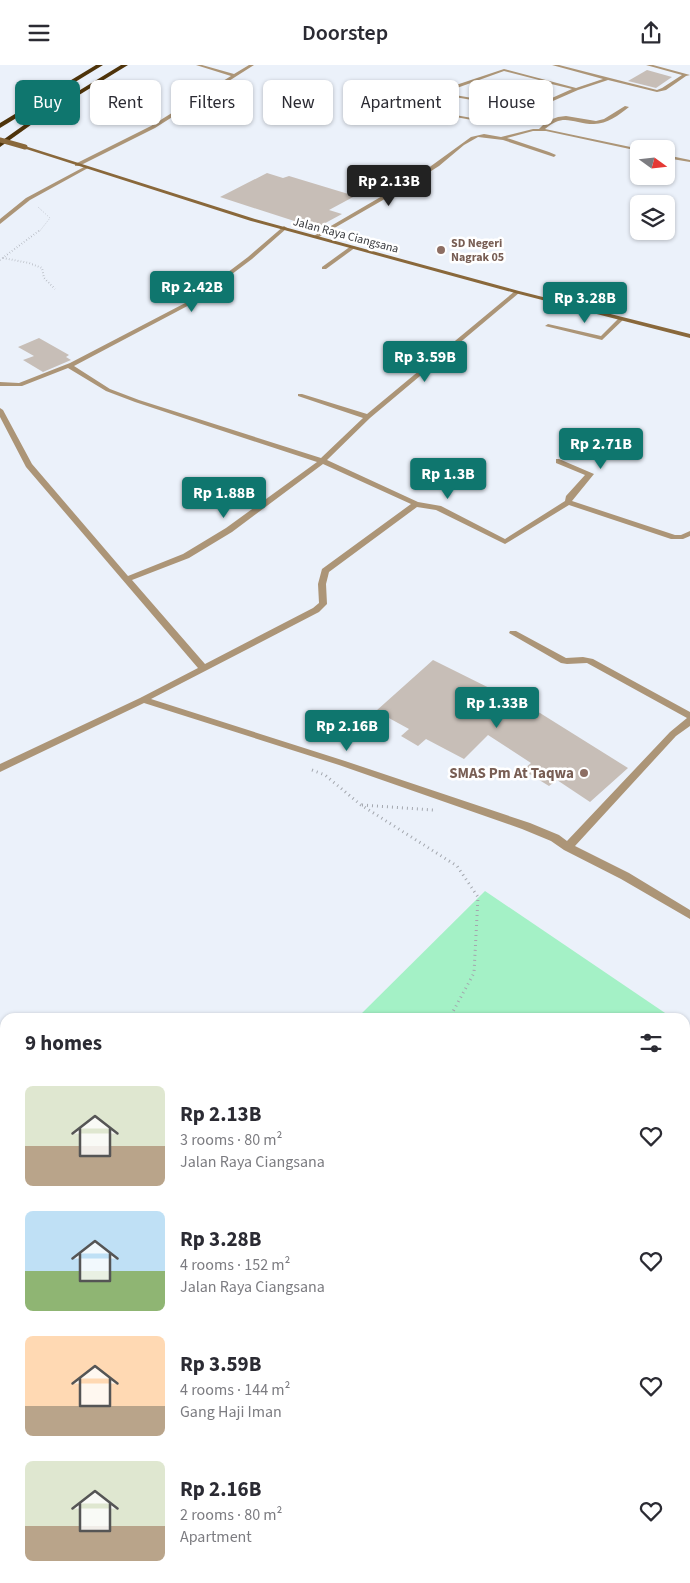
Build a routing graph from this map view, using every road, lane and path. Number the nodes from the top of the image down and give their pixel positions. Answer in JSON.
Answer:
{"nodes":[{"id":1,"x":100,"y":65,"type":"edge"},
{"id":2,"x":125,"y":65,"type":"edge"},
{"id":3,"x":198,"y":65,"type":"edge"},
{"id":4,"x":252,"y":65,"type":"edge"},
{"id":5,"x":554,"y":65,"type":"edge"},
{"id":6,"x":648,"y":65,"type":"edge"},
{"id":7,"x":684,"y":75,"type":"junction"},
{"id":8,"x":235,"y":76,"type":"junction"},
{"id":9,"x":690,"y":76,"type":"edge"},
{"id":10,"x":606,"y":79,"type":"junction"},
{"id":11,"x":475,"y":80,"type":"edge"},
{"id":12,"x":538,"y":80,"type":"edge"},
{"id":13,"x":553,"y":84,"type":"edge"},
{"id":14,"x":576,"y":89,"type":"junction"},
{"id":15,"x":553,"y":99,"type":"edge"},
{"id":16,"x":627,"y":107,"type":"dead end"},
{"id":17,"x":0,"y":126,"type":"edge"},
{"id":18,"x":540,"y":129,"type":"junction"},
{"id":19,"x":500,"y":139,"type":"junction"},
{"id":20,"x":0,"y":140,"type":"edge"},
{"id":21,"x":0,"y":145,"type":"edge"},
{"id":22,"x":630,"y":148,"type":"edge"},
{"id":23,"x":554,"y":156,"type":"dead end"},
{"id":24,"x":675,"y":158,"type":"edge"},
{"id":25,"x":690,"y":161,"type":"edge"},
{"id":26,"x":78,"y":165,"type":"junction"},
{"id":27,"x":86,"y":167,"type":"junction"},
{"id":28,"x":28,"y":199,"type":"junction"},
{"id":29,"x":0,"y":222,"type":"edge"},
{"id":30,"x":284,"y":228,"type":"junction"},
{"id":31,"x":315,"y":237,"type":"junction"},
{"id":32,"x":353,"y":247,"type":"junction"},
{"id":33,"x":1,"y":259,"type":"edge"},
{"id":34,"x":324,"y":268,"type":"dead end"},
{"id":35,"x":55,"y":289,"type":"dead end"},
{"id":36,"x":517,"y":293,"type":"junction"},
{"id":37,"x":621,"y":319,"type":"junction"},
{"id":38,"x":548,"y":326,"type":"dead end"},
{"id":39,"x":690,"y":336,"type":"edge"},
{"id":40,"x":72,"y":364,"type":"junction"},
{"id":41,"x":0,"y":384,"type":"edge"},
{"id":42,"x":300,"y":395,"type":"dead end"},
{"id":43,"x":0,"y":410,"type":"edge"},
{"id":44,"x":368,"y":417,"type":"junction"},
{"id":45,"x":322,"y":461,"type":"junction"},
{"id":46,"x":559,"y":461,"type":"dead end"},
{"id":47,"x":568,"y":503,"type":"junction"},
{"id":48,"x":416,"y":504,"type":"junction"},
{"id":49,"x":690,"y":533,"type":"edge"},
{"id":50,"x":127,"y":579,"type":"junction"},
{"id":51,"x":513,"y":633,"type":"dead end"},
{"id":52,"x":203,"y":668,"type":"junction"},
{"id":53,"x":143,"y":700,"type":"junction"},
{"id":54,"x":690,"y":715,"type":"edge"},
{"id":55,"x":690,"y":721,"type":"edge"},
{"id":56,"x":0,"y":767,"type":"edge"},
{"id":57,"x":308,"y":769,"type":"dead end"},
{"id":58,"x":361,"y":805,"type":"junction"},
{"id":59,"x":439,"y":810,"type":"dead end"},
{"id":60,"x":568,"y":847,"type":"junction"},
{"id":61,"x":690,"y":915,"type":"edge"},
{"id":62,"x":452,"y":1013,"type":"edge"}],
"edges":[{"from":1,"to":17,"type":"highway"},
{"from":2,"to":21,"type":"highway"},
{"from":3,"to":8,"type":"street"},
{"from":4,"to":8,"type":"street"},
{"from":5,"to":10,"type":"street"},
{"from":6,"to":7,"type":"street"},
{"from":7,"to":9,"type":"street"},
{"from":7,"to":10,"type":"street"},
{"from":8,"to":26,"type":"street"},
{"from":10,"to":14,"type":"street"},
{"from":11,"to":12,"type":"street"},
{"from":13,"to":14,"type":"street"},
{"from":14,"to":15,"type":"street"},
{"from":16,"to":18,"type":"street"},
{"from":18,"to":19,"type":"street"},
{"from":18,"to":22,"type":"street"},
{"from":19,"to":23,"type":"street"},
{"from":19,"to":31,"type":"street"},
{"from":20,"to":26,"type":"main road","name":"Jalan Raya Ciangsana","bridge":true},
{"from":24,"to":25,"type":"street"},
{"from":26,"to":27,"type":"main road","name":"Jalan Raya Ciangsana"},
{"from":27,"to":28,"type":"street"},
{"from":27,"to":30,"type":"main road","name":"Jalan Raya Ciangsana"},
{"from":28,"to":29,"type":"street"},
{"from":28,"to":33,"type":"path"},
{"from":30,"to":31,"type":"main road","name":"Jalan Raya Ciangsana"},
{"from":30,"to":40,"type":"street"},
{"from":31,"to":32,"type":"main road","name":"Jalan Raya Ciangsana"},
{"from":32,"to":34,"type":"street"},
{"from":32,"to":36,"type":"main road","name":"Jalan Raya Ciangsana"},
{"from":33,"to":35,"type":"path"},
{"from":36,"to":37,"type":"main road","name":"Jalan Raya Ciangsana"},
{"from":36,"to":44,"type":"street"},
{"from":37,"to":38,"type":"street"},
{"from":37,"to":39,"type":"main road","name":"Jalan Raya Ciangsana"},
{"from":40,"to":41,"type":"street"},
{"from":40,"to":45,"type":"street"},
{"from":42,"to":44,"type":"street"},
{"from":43,"to":50,"type":"street"},
{"from":44,"to":45,"type":"street"},
{"from":45,"to":48,"type":"street"},
{"from":45,"to":50,"type":"street"},
{"from":46,"to":47,"type":"street"},
{"from":47,"to":48,"type":"street"},
{"from":47,"to":49,"type":"street"},
{"from":48,"to":52,"type":"street"},
{"from":50,"to":52,"type":"street"},
{"from":51,"to":54,"type":"street"},
{"from":52,"to":53,"type":"street"},
{"from":53,"to":56,"type":"street"},
{"from":53,"to":60,"type":"street"},
{"from":55,"to":60,"type":"street"},
{"from":57,"to":58,"type":"path"},
{"from":58,"to":59,"type":"path"},
{"from":58,"to":62,"type":"path"},
{"from":60,"to":61,"type":"street"}]}
